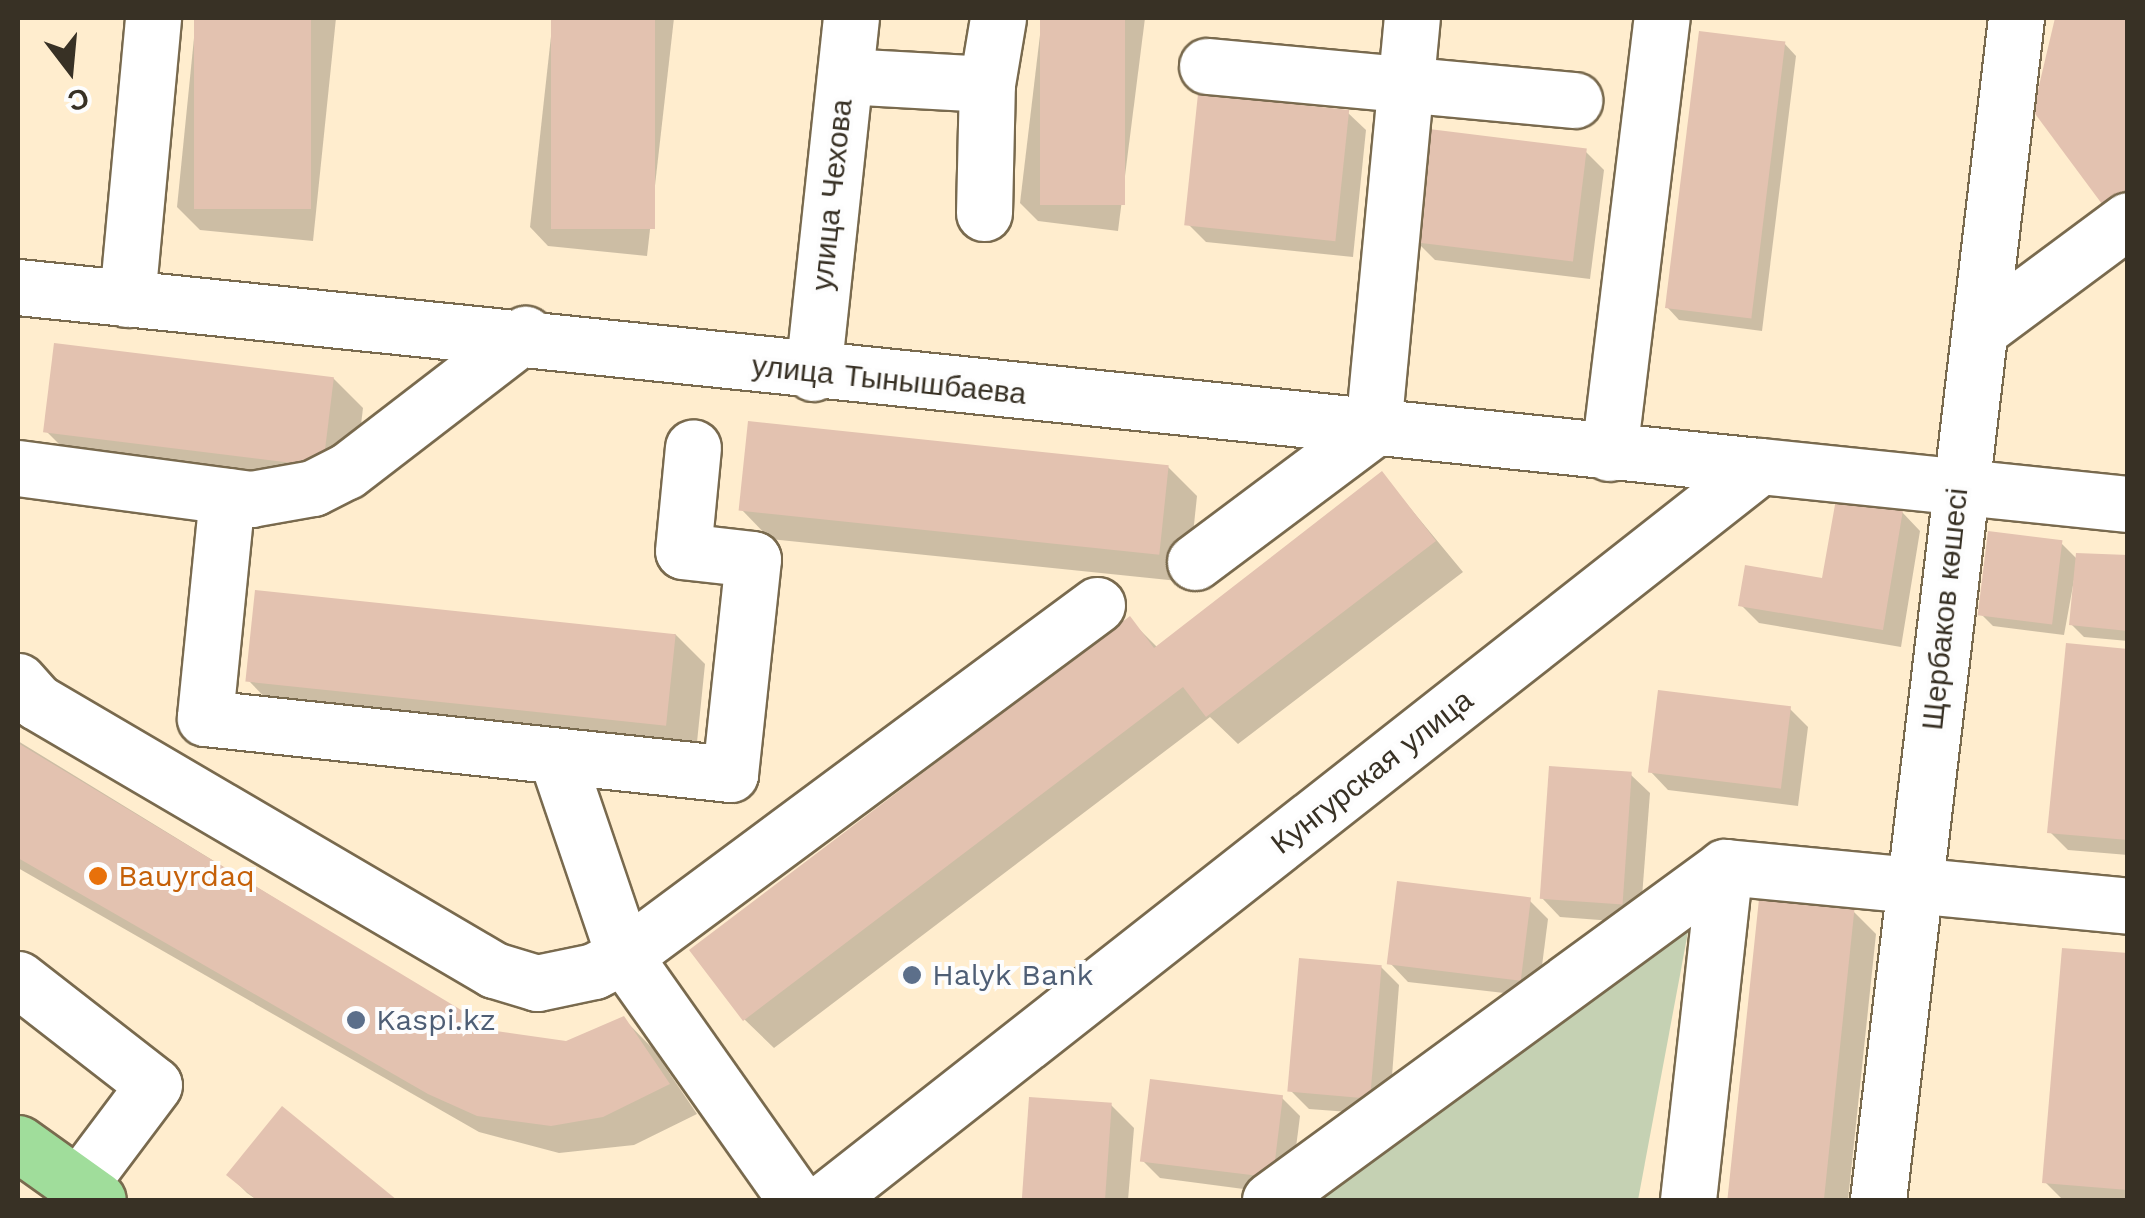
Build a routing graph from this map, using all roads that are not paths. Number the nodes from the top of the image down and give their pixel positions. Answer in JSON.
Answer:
{"nodes":[{"id":1,"x":153,"y":18,"type":"edge"},
{"id":2,"x":851,"y":18,"type":"edge"},
{"id":3,"x":998,"y":18,"type":"edge"},
{"id":4,"x":1412,"y":18,"type":"edge"},
{"id":5,"x":1662,"y":18,"type":"edge"},
{"id":6,"x":2016,"y":18,"type":"edge"},
{"id":7,"x":1206,"y":66,"type":"dead end"},
{"id":8,"x":845,"y":76,"type":"junction"},
{"id":9,"x":987,"y":84,"type":"junction"},
{"id":10,"x":1404,"y":84,"type":"junction"},
{"id":11,"x":1574,"y":100,"type":"dead end"},
{"id":12,"x":984,"y":214,"type":"dead end"},
{"id":13,"x":2128,"y":220,"type":"edge"},
{"id":14,"x":18,"y":287,"type":"edge"},
{"id":15,"x":128,"y":300,"type":"junction"},
{"id":16,"x":1980,"y":330,"type":"junction"},
{"id":17,"x":525,"y":334,"type":"junction"},
{"id":18,"x":812,"y":373,"type":"junction"},
{"id":19,"x":1373,"y":430,"type":"junction"},
{"id":20,"x":693,"y":447,"type":"dead end"},
{"id":21,"x":1609,"y":453,"type":"junction"},
{"id":22,"x":1760,"y":466,"type":"junction"},
{"id":23,"x":18,"y":468,"type":"edge"},
{"id":24,"x":1958,"y":488,"type":"junction"},
{"id":25,"x":227,"y":496,"type":"junction"},
{"id":26,"x":2128,"y":504,"type":"edge"},
{"id":27,"x":1195,"y":562,"type":"dead end"},
{"id":28,"x":1097,"y":605,"type":"dead end"},
{"id":29,"x":18,"y":681,"type":"edge"},
{"id":30,"x":556,"y":756,"type":"junction"},
{"id":31,"x":1724,"y":866,"type":"junction"},
{"id":32,"x":1914,"y":882,"type":"junction"},
{"id":33,"x":2128,"y":906,"type":"edge"},
{"id":34,"x":624,"y":956,"type":"junction"},
{"id":35,"x":18,"y":978,"type":"edge"},
{"id":36,"x":18,"y":1144,"type":"edge"},
{"id":37,"x":88,"y":1193,"type":"edge"},
{"id":38,"x":796,"y":1200,"type":"edge"},
{"id":39,"x":826,"y":1200,"type":"edge"},
{"id":40,"x":1270,"y":1200,"type":"edge"},
{"id":41,"x":1688,"y":1200,"type":"edge"},
{"id":42,"x":1878,"y":1200,"type":"edge"}],
"edges":[{"from":1,"to":15,"type":"street"},
{"from":2,"to":8,"type":"street","name":"улица Чехова"},
{"from":3,"to":9,"type":"street"},
{"from":4,"to":10,"type":"street"},
{"from":5,"to":21,"type":"street"},
{"from":6,"to":16,"type":"street","name":"Щербаков көшесі"},
{"from":7,"to":10,"type":"street"},
{"from":8,"to":9,"type":"street"},
{"from":8,"to":18,"type":"street","name":"улица Чехова"},
{"from":9,"to":12,"type":"street"},
{"from":10,"to":11,"type":"street"},
{"from":10,"to":19,"type":"street"},
{"from":13,"to":16,"type":"street"},
{"from":14,"to":15,"type":"street","name":"улица Тынышбаева"},
{"from":15,"to":17,"type":"street","name":"улица Тынышбаева"},
{"from":16,"to":24,"type":"street","name":"Щербаков көшесі"},
{"from":17,"to":18,"type":"street","name":"улица Тынышбаева"},
{"from":17,"to":25,"type":"street"},
{"from":18,"to":19,"type":"street","name":"улица Тынышбаева"},
{"from":19,"to":21,"type":"street","name":"улица Тынышбаева"},
{"from":19,"to":27,"type":"street"},
{"from":20,"to":30,"type":"street"},
{"from":21,"to":22,"type":"street","name":"улица Тынышбаева"},
{"from":22,"to":24,"type":"street"},
{"from":22,"to":39,"type":"street","name":"Кунгурская улица"},
{"from":23,"to":25,"type":"street"},
{"from":24,"to":26,"type":"street"},
{"from":24,"to":32,"type":"street","name":"Щербаков көшесі"},
{"from":25,"to":30,"type":"street"},
{"from":28,"to":34,"type":"street"},
{"from":29,"to":34,"type":"street"},
{"from":30,"to":34,"type":"street"},
{"from":31,"to":32,"type":"street"},
{"from":31,"to":40,"type":"street"},
{"from":31,"to":41,"type":"street"},
{"from":32,"to":33,"type":"street"},
{"from":32,"to":42,"type":"street","name":"Щербаков көшесі"},
{"from":34,"to":38,"type":"street"},
{"from":35,"to":37,"type":"street"},
{"from":36,"to":37,"type":"main road"}]}
